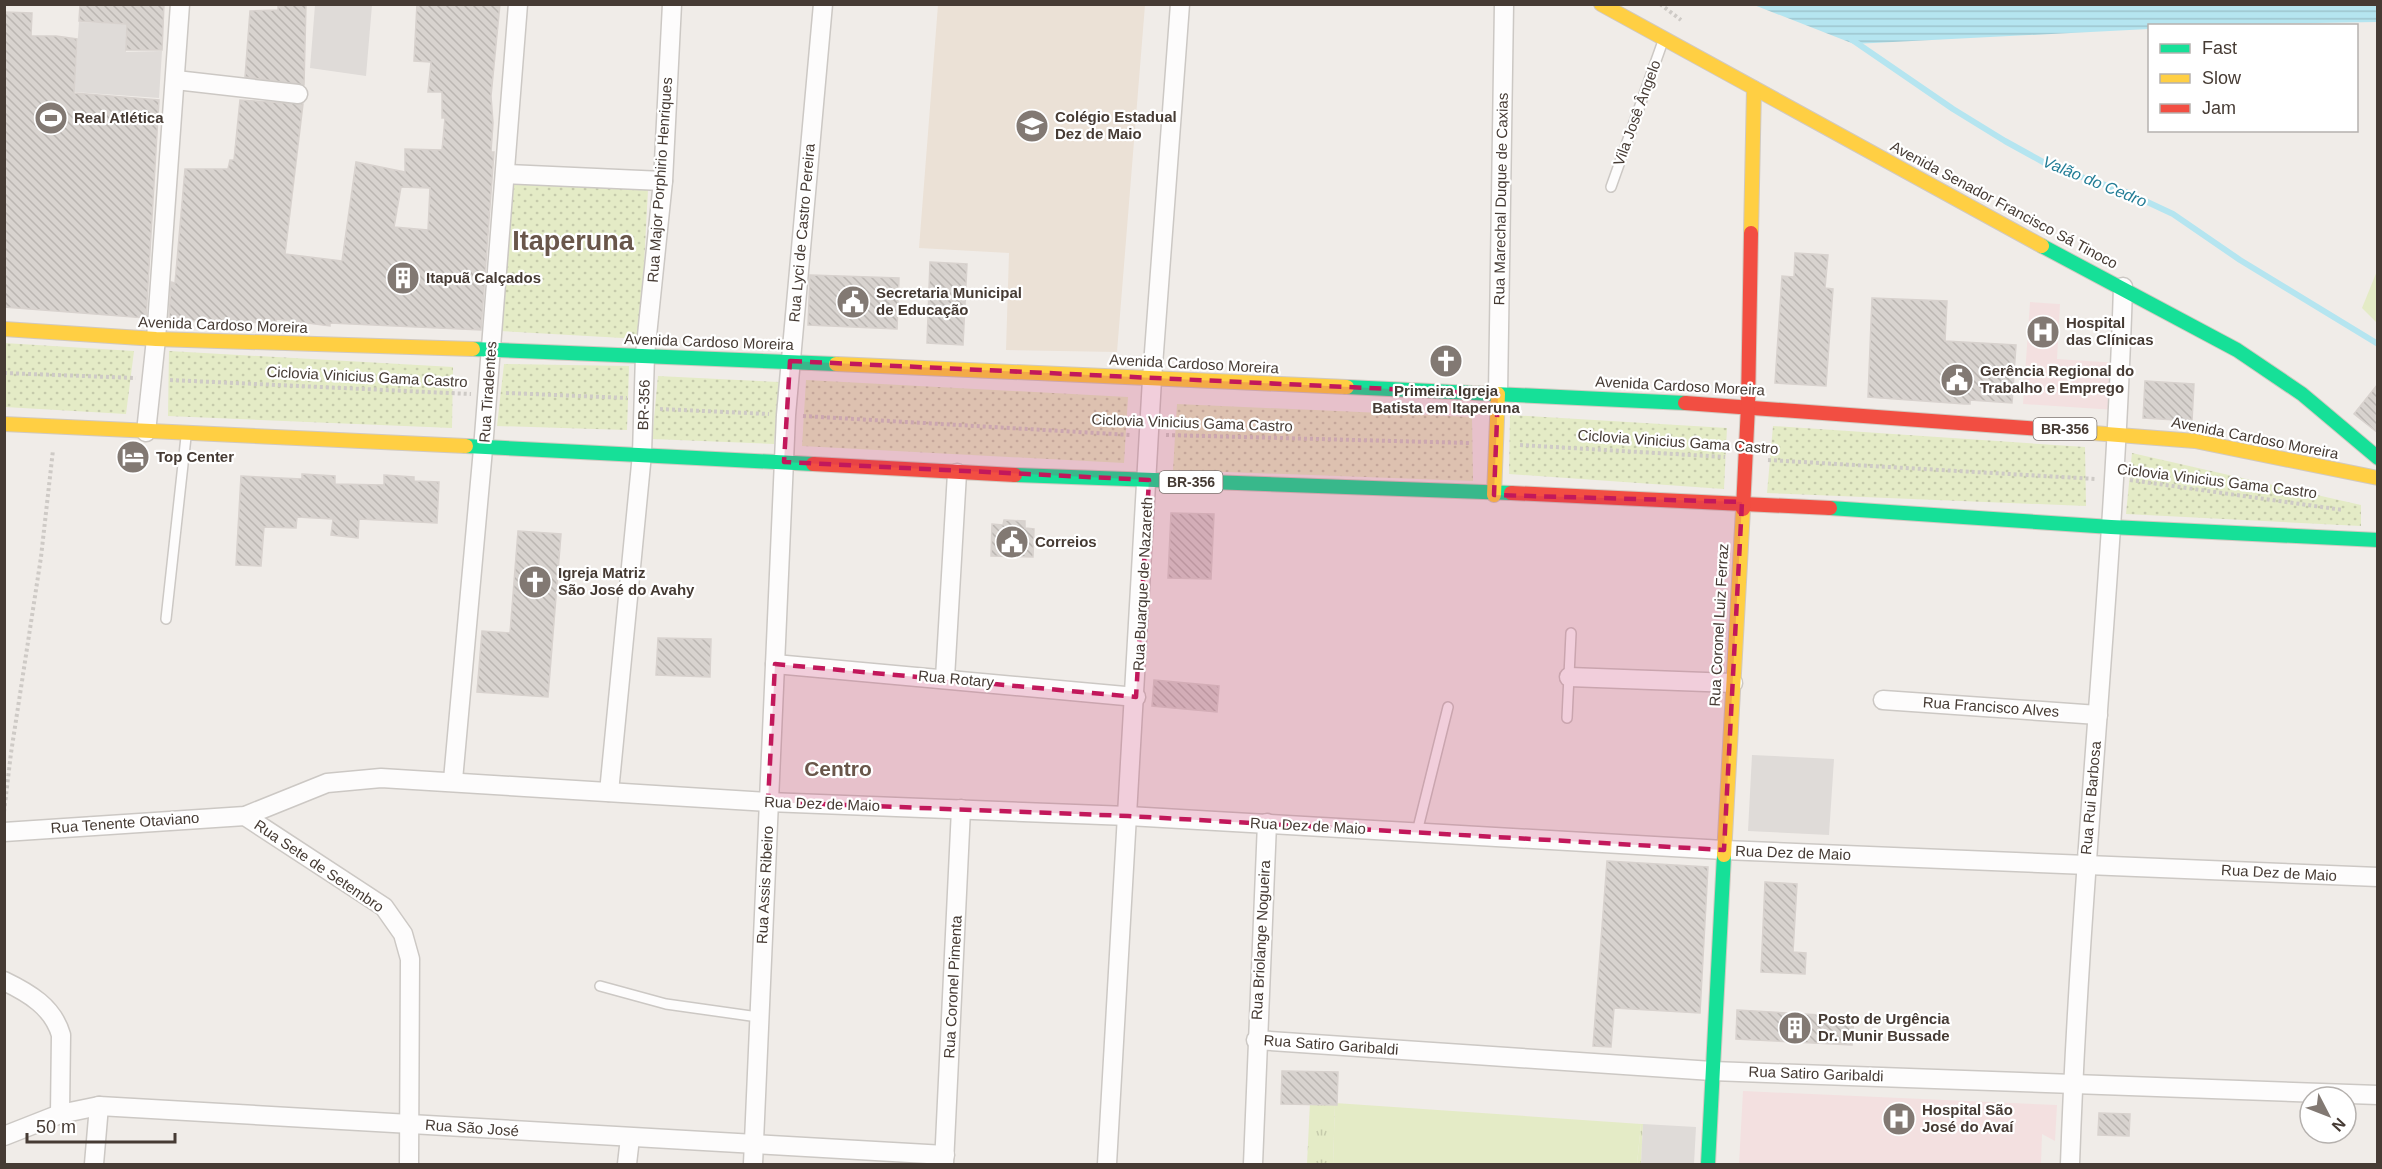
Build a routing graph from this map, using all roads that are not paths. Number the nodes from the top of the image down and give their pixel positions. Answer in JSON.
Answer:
{"nodes":[{"id":1,"x":180,"y":4,"type":"edge"},
{"id":2,"x":518,"y":4,"type":"edge"},
{"id":3,"x":672,"y":4,"type":"edge"},
{"id":4,"x":823,"y":4,"type":"edge"},
{"id":5,"x":1180,"y":4,"type":"edge"},
{"id":6,"x":1504,"y":4,"type":"edge"},
{"id":7,"x":1600,"y":4,"type":"edge"},
{"id":8,"x":1628,"y":4,"type":"edge"},
{"id":9,"x":1664,"y":39,"type":"junction"},
{"id":10,"x":176,"y":80,"type":"junction"},
{"id":11,"x":1754,"y":88,"type":"junction"},
{"id":12,"x":298,"y":94,"type":"dead end"},
{"id":13,"x":505,"y":174,"type":"junction"},
{"id":14,"x":663,"y":181,"type":"junction"},
{"id":15,"x":1611,"y":187,"type":"dead end"},
{"id":16,"x":2123,"y":287,"type":"junction"},
{"id":17,"x":4,"y":329,"type":"edge"},
{"id":18,"x":156,"y":339,"type":"junction"},
{"id":19,"x":491,"y":352,"type":"junction"},
{"id":20,"x":645,"y":355,"type":"junction"},
{"id":21,"x":790,"y":362,"type":"junction"},
{"id":22,"x":1152,"y":379,"type":"junction"},
{"id":23,"x":1498,"y":394,"type":"junction"},
{"id":24,"x":1748,"y":405,"type":"junction"},
{"id":25,"x":4,"y":424,"type":"edge"},
{"id":26,"x":55,"y":425,"type":"junction"},
{"id":27,"x":146,"y":432,"type":"junction"},
{"id":28,"x":2118,"y":433,"type":"junction"},
{"id":29,"x":16,"y":434,"type":"dead end"},
{"id":30,"x":187,"y":434,"type":"junction"},
{"id":31,"x":483,"y":449,"type":"junction"},
{"id":32,"x":642,"y":454,"type":"junction"},
{"id":33,"x":2378,"y":458,"type":"edge"},
{"id":34,"x":784,"y":462,"type":"junction"},
{"id":35,"x":957,"y":473,"type":"junction"},
{"id":36,"x":2378,"y":478,"type":"edge"},
{"id":37,"x":1149,"y":480,"type":"junction"},
{"id":38,"x":1494,"y":495,"type":"junction"},
{"id":39,"x":1742,"y":502,"type":"junction"},
{"id":40,"x":2111,"y":527,"type":"junction"},
{"id":41,"x":2378,"y":540,"type":"edge"},
{"id":42,"x":166,"y":619,"type":"dead end"},
{"id":43,"x":1571,"y":633,"type":"dead end"},
{"id":44,"x":775,"y":663,"type":"junction"},
{"id":45,"x":1569,"y":677,"type":"junction"},
{"id":46,"x":945,"y":678,"type":"junction"},
{"id":47,"x":1733,"y":683,"type":"junction"},
{"id":48,"x":1136,"y":698,"type":"junction"},
{"id":49,"x":1883,"y":700,"type":"dead end"},
{"id":50,"x":1448,"y":707,"type":"dead end"},
{"id":51,"x":2098,"y":715,"type":"junction"},
{"id":52,"x":1567,"y":718,"type":"dead end"},
{"id":53,"x":453,"y":780,"type":"junction"},
{"id":54,"x":609,"y":792,"type":"junction"},
{"id":55,"x":768,"y":802,"type":"junction"},
{"id":56,"x":961,"y":809,"type":"junction"},
{"id":57,"x":245,"y":816,"type":"junction"},
{"id":58,"x":1128,"y":816,"type":"junction"},
{"id":59,"x":1267,"y":824,"type":"junction"},
{"id":60,"x":4,"y":832,"type":"edge"},
{"id":61,"x":1417,"y":832,"type":"junction"},
{"id":62,"x":1724,"y":850,"type":"junction"},
{"id":63,"x":2086,"y":864,"type":"junction"},
{"id":64,"x":2378,"y":877,"type":"edge"},
{"id":65,"x":4,"y":981,"type":"edge"},
{"id":66,"x":600,"y":986,"type":"dead end"},
{"id":67,"x":759,"y":1017,"type":"junction"},
{"id":68,"x":1256,"y":1040,"type":"junction"},
{"id":69,"x":1712,"y":1071,"type":"junction"},
{"id":70,"x":2073,"y":1083,"type":"junction"},
{"id":71,"x":2378,"y":1095,"type":"edge"},
{"id":72,"x":99,"y":1106,"type":"junction"},
{"id":73,"x":60,"y":1114,"type":"junction"},
{"id":74,"x":410,"y":1124,"type":"junction"},
{"id":75,"x":4,"y":1136,"type":"edge"},
{"id":76,"x":630,"y":1138,"type":"junction"},
{"id":77,"x":753,"y":1143,"type":"junction"},
{"id":78,"x":944,"y":1160,"type":"edge"},
{"id":79,"x":94,"y":1164,"type":"edge"},
{"id":80,"x":409,"y":1164,"type":"edge"},
{"id":81,"x":627,"y":1164,"type":"edge"},
{"id":82,"x":753,"y":1164,"type":"edge"},
{"id":83,"x":1107,"y":1164,"type":"edge"},
{"id":84,"x":1252,"y":1164,"type":"edge"},
{"id":85,"x":1708,"y":1164,"type":"edge"},
{"id":86,"x":2070,"y":1164,"type":"edge"}],
"edges":[{"from":1,"to":10,"type":"street"},
{"from":2,"to":13,"type":"street","name":"Rua Tiradentes"},
{"from":3,"to":14,"type":"street","name":"Rua Major Porphirio Henriques"},
{"from":4,"to":21,"type":"street","name":"Rua Lyci de Castro Pereira"},
{"from":5,"to":22,"type":"street","name":"Rua Buarque de Nazareth"},
{"from":6,"to":23,"type":"street","name":"Rua Marechal Duque de Caxias"},
{"from":7,"to":9,"type":"main road","name":"Avenida Senador Francisco Sá Tinoco"},
{"from":8,"to":9,"type":"main road"},
{"from":9,"to":11,"type":"main road","name":"Avenida Senador Francisco Sá Tinoco"},
{"from":9,"to":15,"type":"lane","name":"Vila Josê Ângelo"},
{"from":10,"to":12,"type":"street"},
{"from":10,"to":18,"type":"street"},
{"from":11,"to":16,"type":"main road","name":"Avenida Senador Francisco Sá Tinoco"},
{"from":11,"to":24,"type":"main road","name":"Rua Coronel Luiz Ferraz"},
{"from":13,"to":14,"type":"street"},
{"from":13,"to":19,"type":"street","name":"Rua Tiradentes"},
{"from":14,"to":20,"type":"street","name":"Rua Major Porphirio Henriques"},
{"from":16,"to":28,"type":"street","name":"Rua Rui Barbosa"},
{"from":16,"to":33,"type":"main road","name":"Avenida Senador Francisco Sá Tinoco"},
{"from":17,"to":18,"type":"main road","name":"Avenida Cardoso Moreira","number":"BR-356"},
{"from":18,"to":19,"type":"main road","name":"Avenida Cardoso Moreira","number":"BR-356"},
{"from":18,"to":27,"type":"street"},
{"from":19,"to":20,"type":"main road","name":"Avenida Cardoso Moreira","number":"BR-356"},
{"from":19,"to":31,"type":"street","name":"Rua Tiradentes"},
{"from":20,"to":21,"type":"main road","name":"Avenida Cardoso Moreira","number":"BR-356"},
{"from":20,"to":32,"type":"street","name":"BR-356"},
{"from":21,"to":22,"type":"main road","name":"Avenida Cardoso Moreira","number":"BR-356"},
{"from":21,"to":34,"type":"street","name":"Rua Lyci de Castro Pereira"},
{"from":22,"to":23,"type":"main road","name":"Avenida Cardoso Moreira","number":"BR-356"},
{"from":22,"to":37,"type":"street","name":"Rua Buarque de Nazareth"},
{"from":23,"to":24,"type":"main road","name":"Avenida Cardoso Moreira","number":"BR-356"},
{"from":23,"to":38,"type":"main road"},
{"from":24,"to":28,"type":"main road","name":"Avenida Cardoso Moreira","number":"BR-356"},
{"from":24,"to":39,"type":"main road","name":"Rua Coronel Luiz Ferraz"},
{"from":25,"to":26,"type":"main road","number":"BR-356"},
{"from":26,"to":27,"type":"main road","number":"BR-356"},
{"from":26,"to":29,"type":"lane"},
{"from":27,"to":30,"type":"main road","number":"BR-356"},
{"from":28,"to":36,"type":"main road","name":"Avenida Cardoso Moreira","number":"BR-356"},
{"from":28,"to":40,"type":"street","name":"Rua Rui Barbosa"},
{"from":30,"to":31,"type":"main road","number":"BR-356"},
{"from":30,"to":42,"type":"lane"},
{"from":31,"to":32,"type":"main road","number":"BR-356"},
{"from":31,"to":53,"type":"street","name":"Rua Tiradentes"},
{"from":32,"to":34,"type":"main road","number":"BR-356"},
{"from":32,"to":54,"type":"street","name":"BR-356"},
{"from":34,"to":35,"type":"main road","number":"BR-356"},
{"from":34,"to":44,"type":"street","name":"Rua Assis Ribeiro"},
{"from":35,"to":37,"type":"main road","number":"BR-356"},
{"from":35,"to":46,"type":"street"},
{"from":37,"to":38,"type":"main road","number":"BR-356"},
{"from":37,"to":48,"type":"street","name":"Rua Buarque de Nazareth"},
{"from":38,"to":39,"type":"main road","number":"BR-356"},
{"from":39,"to":40,"type":"main road","number":"BR-356"},
{"from":39,"to":47,"type":"main road","name":"Rua Coronel Luiz Ferraz"},
{"from":40,"to":41,"type":"main road","number":"BR-356"},
{"from":40,"to":51,"type":"street","name":"Rua Rui Barbosa"},
{"from":43,"to":45,"type":"lane"},
{"from":44,"to":46,"type":"street","name":"Rua Rotary"},
{"from":44,"to":55,"type":"street","name":"Rua Assis Ribeiro"},
{"from":45,"to":47,"type":"street"},
{"from":45,"to":52,"type":"lane"},
{"from":46,"to":48,"type":"street","name":"Rua Rotary"},
{"from":47,"to":62,"type":"main road","name":"Rua Coronel Luiz Ferraz"},
{"from":48,"to":58,"type":"street","name":"Rua Buarque de Nazareth"},
{"from":49,"to":51,"type":"street","name":"Rua Francisco Alves"},
{"from":50,"to":61,"type":"lane"},
{"from":51,"to":63,"type":"street","name":"Rua Rui Barbosa"},
{"from":53,"to":54,"type":"street","name":"Rua Dez de Maio"},
{"from":53,"to":57,"type":"street","name":"Rua Dez de Maio"},
{"from":54,"to":55,"type":"street","name":"Rua Dez de Maio"},
{"from":55,"to":56,"type":"street","name":"Rua Dez de Maio"},
{"from":55,"to":67,"type":"street","name":"Rua Assis Ribeiro"},
{"from":56,"to":58,"type":"street","name":"Rua Dez de Maio"},
{"from":56,"to":78,"type":"street","name":"Rua Coronel Pimenta"},
{"from":57,"to":60,"type":"street","name":"Rua Tenente Otaviano"},
{"from":57,"to":74,"type":"street","name":"Rua Sete de Setembro"},
{"from":58,"to":59,"type":"street","name":"Rua Dez de Maio"},
{"from":58,"to":83,"type":"street","name":"Rua Buarque de Nazareth"},
{"from":59,"to":61,"type":"street","name":"Rua Dez de Maio"},
{"from":59,"to":68,"type":"street","name":"Rua Briolange Nogueira"},
{"from":61,"to":62,"type":"street","name":"Rua Dez de Maio"},
{"from":62,"to":63,"type":"street","name":"Rua Dez de Maio"},
{"from":62,"to":69,"type":"main road","name":"Rua Coronel Luiz Ferraz"},
{"from":63,"to":64,"type":"street","name":"Rua Dez de Maio"},
{"from":63,"to":70,"type":"street","name":"Rua Rui Barbosa"},
{"from":65,"to":73,"type":"street"},
{"from":66,"to":67,"type":"lane"},
{"from":67,"to":77,"type":"street","name":"Rua Assis Ribeiro"},
{"from":68,"to":69,"type":"street","name":"Rua Satiro Garibaldi"},
{"from":68,"to":84,"type":"street","name":"Rua Briolange Nogueira"},
{"from":69,"to":70,"type":"street","name":"Rua Satiro Garibaldi"},
{"from":69,"to":85,"type":"main road","name":"Rua Coronel Luiz Ferraz"},
{"from":70,"to":71,"type":"street","name":"Rua Satiro Garibaldi"},
{"from":70,"to":86,"type":"street","name":"Rua Rui Barbosa"},
{"from":72,"to":73,"type":"street","name":"Rua São José"},
{"from":72,"to":74,"type":"street","name":"Rua São José"},
{"from":72,"to":79,"type":"street"},
{"from":73,"to":75,"type":"street","name":"Rua São José"},
{"from":74,"to":76,"type":"street","name":"Rua São José"},
{"from":74,"to":80,"type":"street","name":"Rua Sete de Setembro"},
{"from":76,"to":77,"type":"street","name":"Rua São José"},
{"from":76,"to":81,"type":"street"},
{"from":77,"to":78,"type":"street","name":"Rua São José"},
{"from":77,"to":82,"type":"street","name":"Rua Assis Ribeiro"}]}
